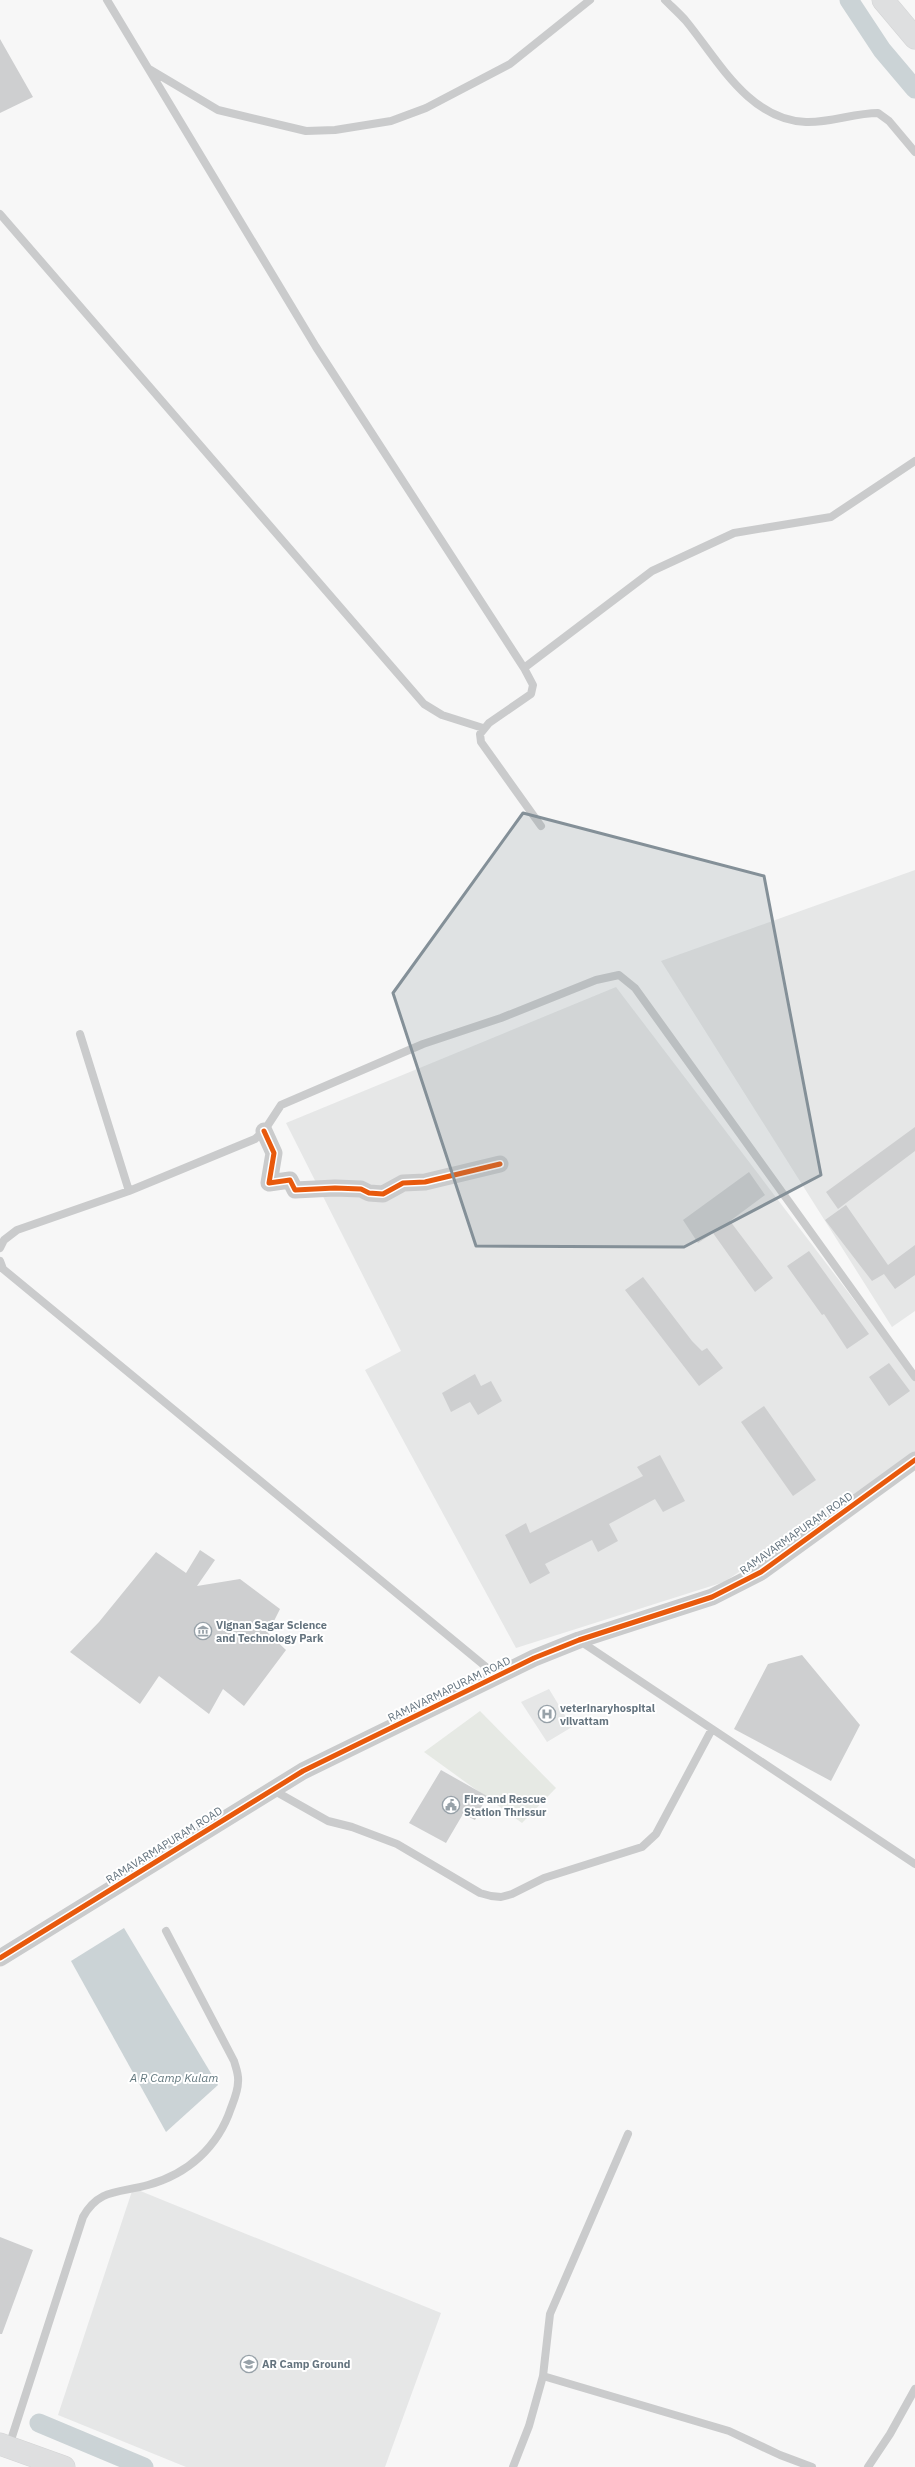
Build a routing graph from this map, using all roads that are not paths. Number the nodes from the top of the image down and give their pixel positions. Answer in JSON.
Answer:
{"nodes":[{"id":1,"x":107,"y":0,"type":"edge"},
{"id":2,"x":590,"y":0,"type":"edge"},
{"id":3,"x":665,"y":0,"type":"edge"},
{"id":4,"x":883,"y":0,"type":"edge"},
{"id":5,"x":915,"y":38,"type":"edge"},
{"id":6,"x":148,"y":69,"type":"junction"},
{"id":7,"x":915,"y":152,"type":"edge"},
{"id":8,"x":0,"y":214,"type":"edge"},
{"id":9,"x":915,"y":461,"type":"edge"},
{"id":10,"x":524,"y":668,"type":"junction"},
{"id":11,"x":483,"y":728,"type":"junction"},
{"id":12,"x":541,"y":826,"type":"dead end"},
{"id":13,"x":80,"y":1034,"type":"dead end"},
{"id":14,"x":264,"y":1131,"type":"junction"},
{"id":15,"x":500,"y":1164,"type":"dead end"},
{"id":16,"x":129,"y":1191,"type":"junction"},
{"id":17,"x":0,"y":1248,"type":"edge"},
{"id":18,"x":0,"y":1261,"type":"edge"},
{"id":19,"x":2,"y":1269,"type":"edge"},
{"id":20,"x":915,"y":1377,"type":"edge"},
{"id":21,"x":915,"y":1460,"type":"edge"},
{"id":22,"x":579,"y":1640,"type":"junction"},
{"id":23,"x":497,"y":1676,"type":"junction"},
{"id":24,"x":712,"y":1729,"type":"junction"},
{"id":25,"x":273,"y":1790,"type":"junction"},
{"id":26,"x":915,"y":1864,"type":"edge"},
{"id":27,"x":166,"y":1931,"type":"dead end"},
{"id":28,"x":0,"y":1958,"type":"edge"},
{"id":29,"x":628,"y":2134,"type":"dead end"},
{"id":30,"x":543,"y":2376,"type":"junction"},
{"id":31,"x":915,"y":2389,"type":"edge"},
{"id":32,"x":4,"y":2445,"type":"edge"},
{"id":33,"x":64,"y":2467,"type":"edge"},
{"id":34,"x":513,"y":2467,"type":"edge"},
{"id":35,"x":812,"y":2467,"type":"edge"},
{"id":36,"x":868,"y":2467,"type":"edge"}],
"edges":[{"from":1,"to":6,"type":"lane"},
{"from":2,"to":6,"type":"lane"},
{"from":3,"to":7,"type":"lane"},
{"from":4,"to":5,"type":"main road"},
{"from":6,"to":10,"type":"lane"},
{"from":8,"to":11,"type":"lane"},
{"from":9,"to":10,"type":"lane"},
{"from":10,"to":11,"type":"lane"},
{"from":11,"to":12,"type":"lane"},
{"from":13,"to":16,"type":"lane"},
{"from":14,"to":15,"type":"street"},
{"from":14,"to":16,"type":"lane"},
{"from":14,"to":20,"type":"lane"},
{"from":16,"to":17,"type":"lane"},
{"from":18,"to":19,"type":"lane"},
{"from":19,"to":23,"type":"lane"},
{"from":21,"to":22,"type":"street","name":"RAMAVARMAPURAM ROAD"},
{"from":22,"to":23,"type":"street","name":"RAMAVARMAPURAM ROAD"},
{"from":22,"to":24,"type":"lane"},
{"from":23,"to":25,"type":"street","name":"RAMAVARMAPURAM ROAD"},
{"from":24,"to":25,"type":"lane"},
{"from":24,"to":26,"type":"lane"},
{"from":25,"to":28,"type":"street","name":"RAMAVARMAPURAM ROAD"},
{"from":27,"to":32,"type":"lane"},
{"from":29,"to":30,"type":"lane"},
{"from":30,"to":34,"type":"lane"},
{"from":30,"to":35,"type":"lane"},
{"from":31,"to":36,"type":"lane"},
{"from":32,"to":33,"type":"main road"}]}
